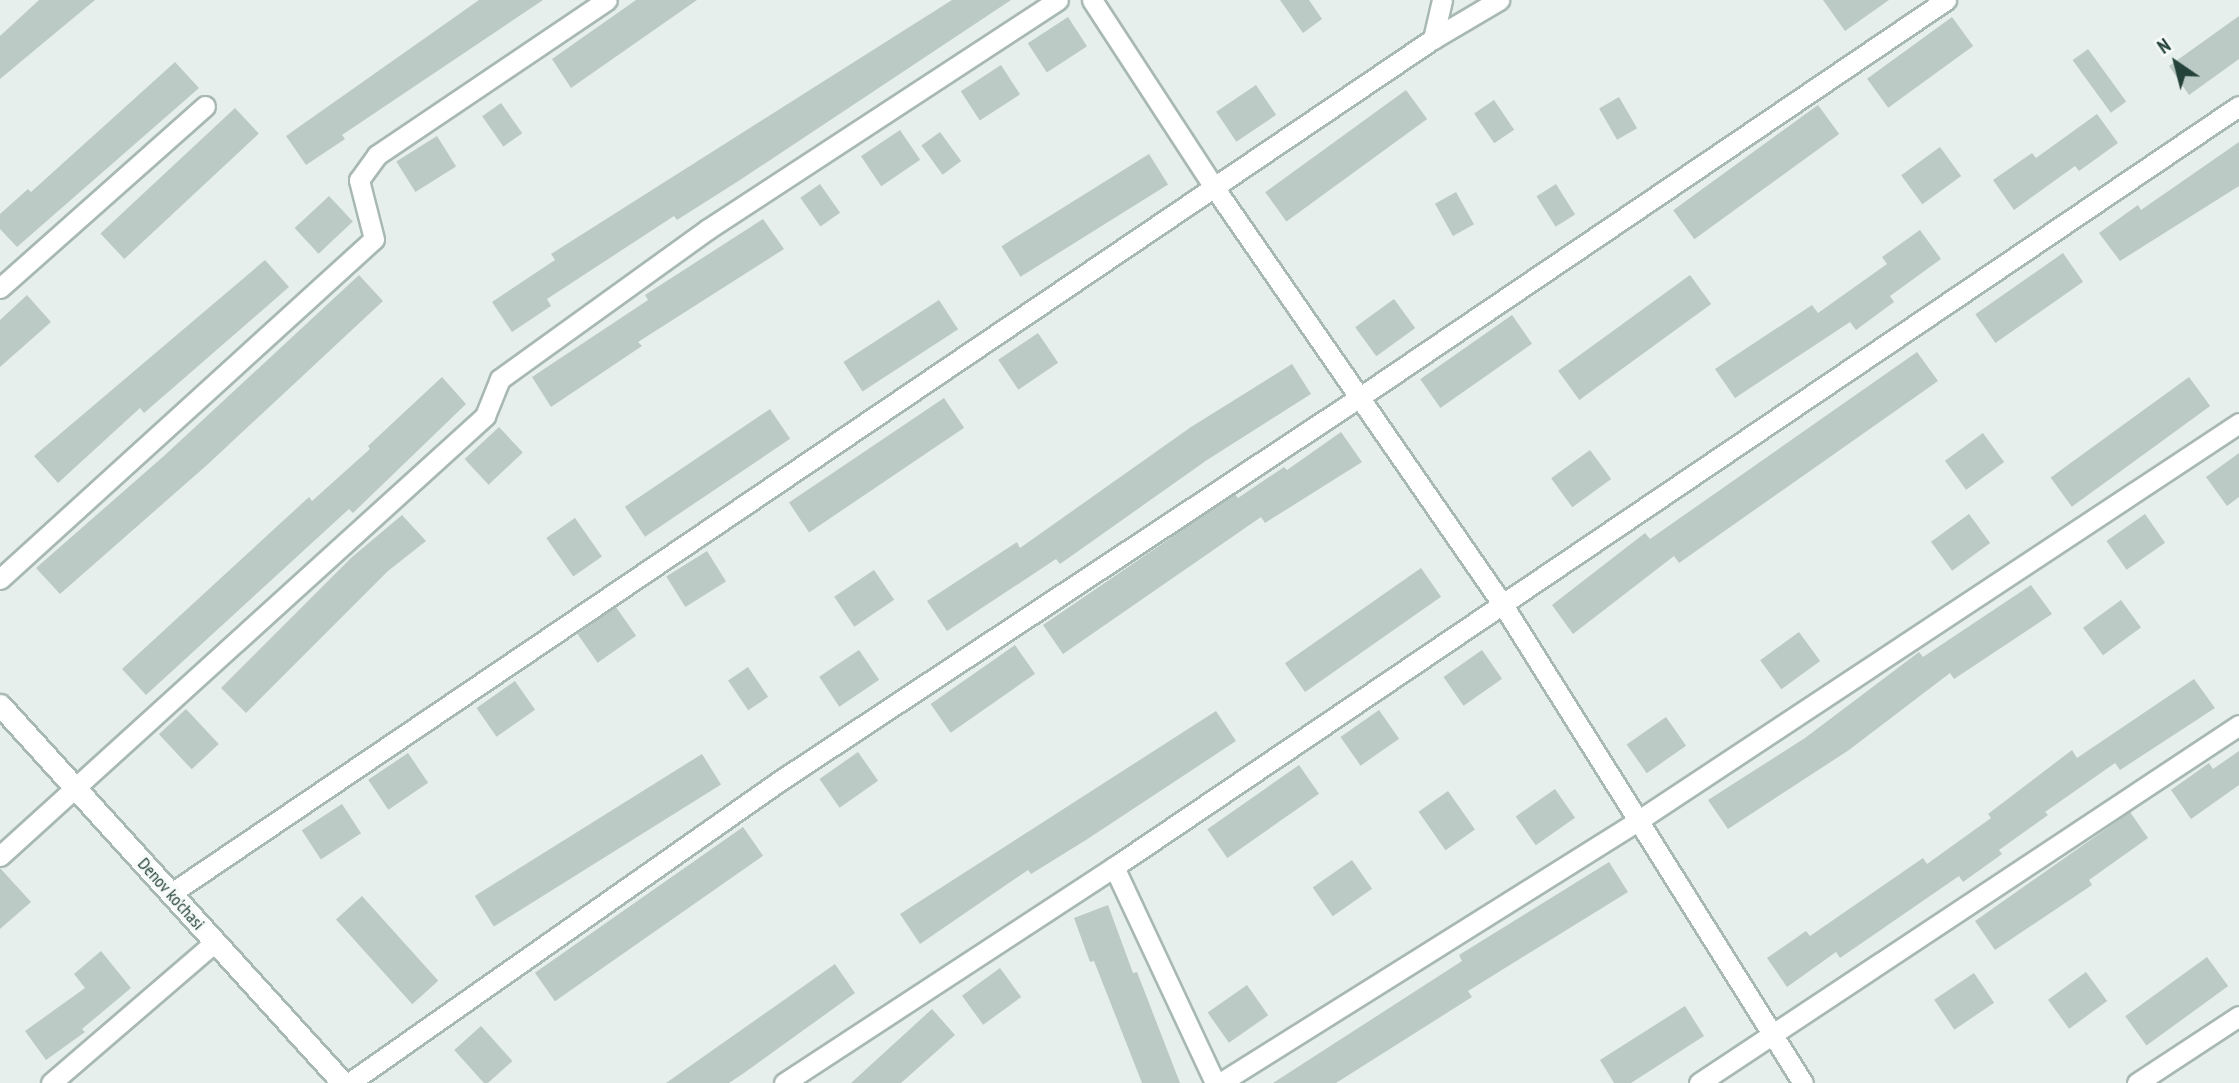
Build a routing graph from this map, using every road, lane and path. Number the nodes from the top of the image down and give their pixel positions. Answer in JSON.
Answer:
{"nodes":[{"id":1,"x":607,"y":0,"type":"edge"},
{"id":2,"x":1058,"y":0,"type":"edge"},
{"id":3,"x":1092,"y":0,"type":"edge"},
{"id":4,"x":1442,"y":0,"type":"edge"},
{"id":5,"x":1499,"y":0,"type":"edge"},
{"id":6,"x":1946,"y":0,"type":"edge"},
{"id":7,"x":1433,"y":39,"type":"junction"},
{"id":8,"x":205,"y":106,"type":"dead end"},
{"id":9,"x":2239,"y":106,"type":"edge"},
{"id":10,"x":1216,"y":190,"type":"junction"},
{"id":11,"x":0,"y":288,"type":"edge"},
{"id":12,"x":1360,"y":397,"type":"junction"},
{"id":13,"x":2239,"y":423,"type":"edge"},
{"id":14,"x":0,"y":579,"type":"edge"},
{"id":15,"x":1503,"y":605,"type":"junction"},
{"id":16,"x":0,"y":705,"type":"edge"},
{"id":17,"x":2239,"y":725,"type":"edge"},
{"id":18,"x":76,"y":790,"type":"junction"},
{"id":19,"x":1636,"y":822,"type":"junction"},
{"id":20,"x":0,"y":856,"type":"edge"},
{"id":21,"x":1114,"y":867,"type":"junction"},
{"id":22,"x":170,"y":894,"type":"junction"},
{"id":23,"x":214,"y":943,"type":"junction"},
{"id":24,"x":2239,"y":1016,"type":"edge"},
{"id":25,"x":1774,"y":1035,"type":"junction"},
{"id":26,"x":793,"y":1080,"type":"edge"},
{"id":27,"x":51,"y":1083,"type":"edge"},
{"id":28,"x":343,"y":1083,"type":"edge"},
{"id":29,"x":349,"y":1083,"type":"edge"},
{"id":30,"x":1217,"y":1083,"type":"edge"},
{"id":31,"x":1699,"y":1083,"type":"edge"},
{"id":32,"x":1803,"y":1083,"type":"edge"},
{"id":33,"x":2137,"y":1083,"type":"edge"}],
"edges":[{"from":1,"to":14,"type":"street"},
{"from":2,"to":18,"type":"street"},
{"from":3,"to":10,"type":"street"},
{"from":4,"to":7,"type":"street"},
{"from":5,"to":7,"type":"street"},
{"from":6,"to":12,"type":"street"},
{"from":7,"to":10,"type":"street"},
{"from":8,"to":11,"type":"street"},
{"from":9,"to":15,"type":"street"},
{"from":10,"to":12,"type":"street"},
{"from":10,"to":22,"type":"street"},
{"from":12,"to":15,"type":"street"},
{"from":12,"to":29,"type":"street"},
{"from":13,"to":19,"type":"street"},
{"from":15,"to":19,"type":"street"},
{"from":15,"to":21,"type":"street"},
{"from":16,"to":18,"type":"street","name":"Denov ko'chasi"},
{"from":17,"to":25,"type":"street"},
{"from":18,"to":20,"type":"street"},
{"from":18,"to":22,"type":"street","name":"Denov ko'chasi"},
{"from":19,"to":25,"type":"street"},
{"from":19,"to":30,"type":"street"},
{"from":21,"to":26,"type":"street"},
{"from":21,"to":30,"type":"street"},
{"from":22,"to":23,"type":"street","name":"Denov ko'chasi"},
{"from":23,"to":27,"type":"street"},
{"from":23,"to":28,"type":"street","name":"Denov ko'chasi"},
{"from":24,"to":33,"type":"street"},
{"from":25,"to":31,"type":"street"},
{"from":25,"to":32,"type":"street"}]}
